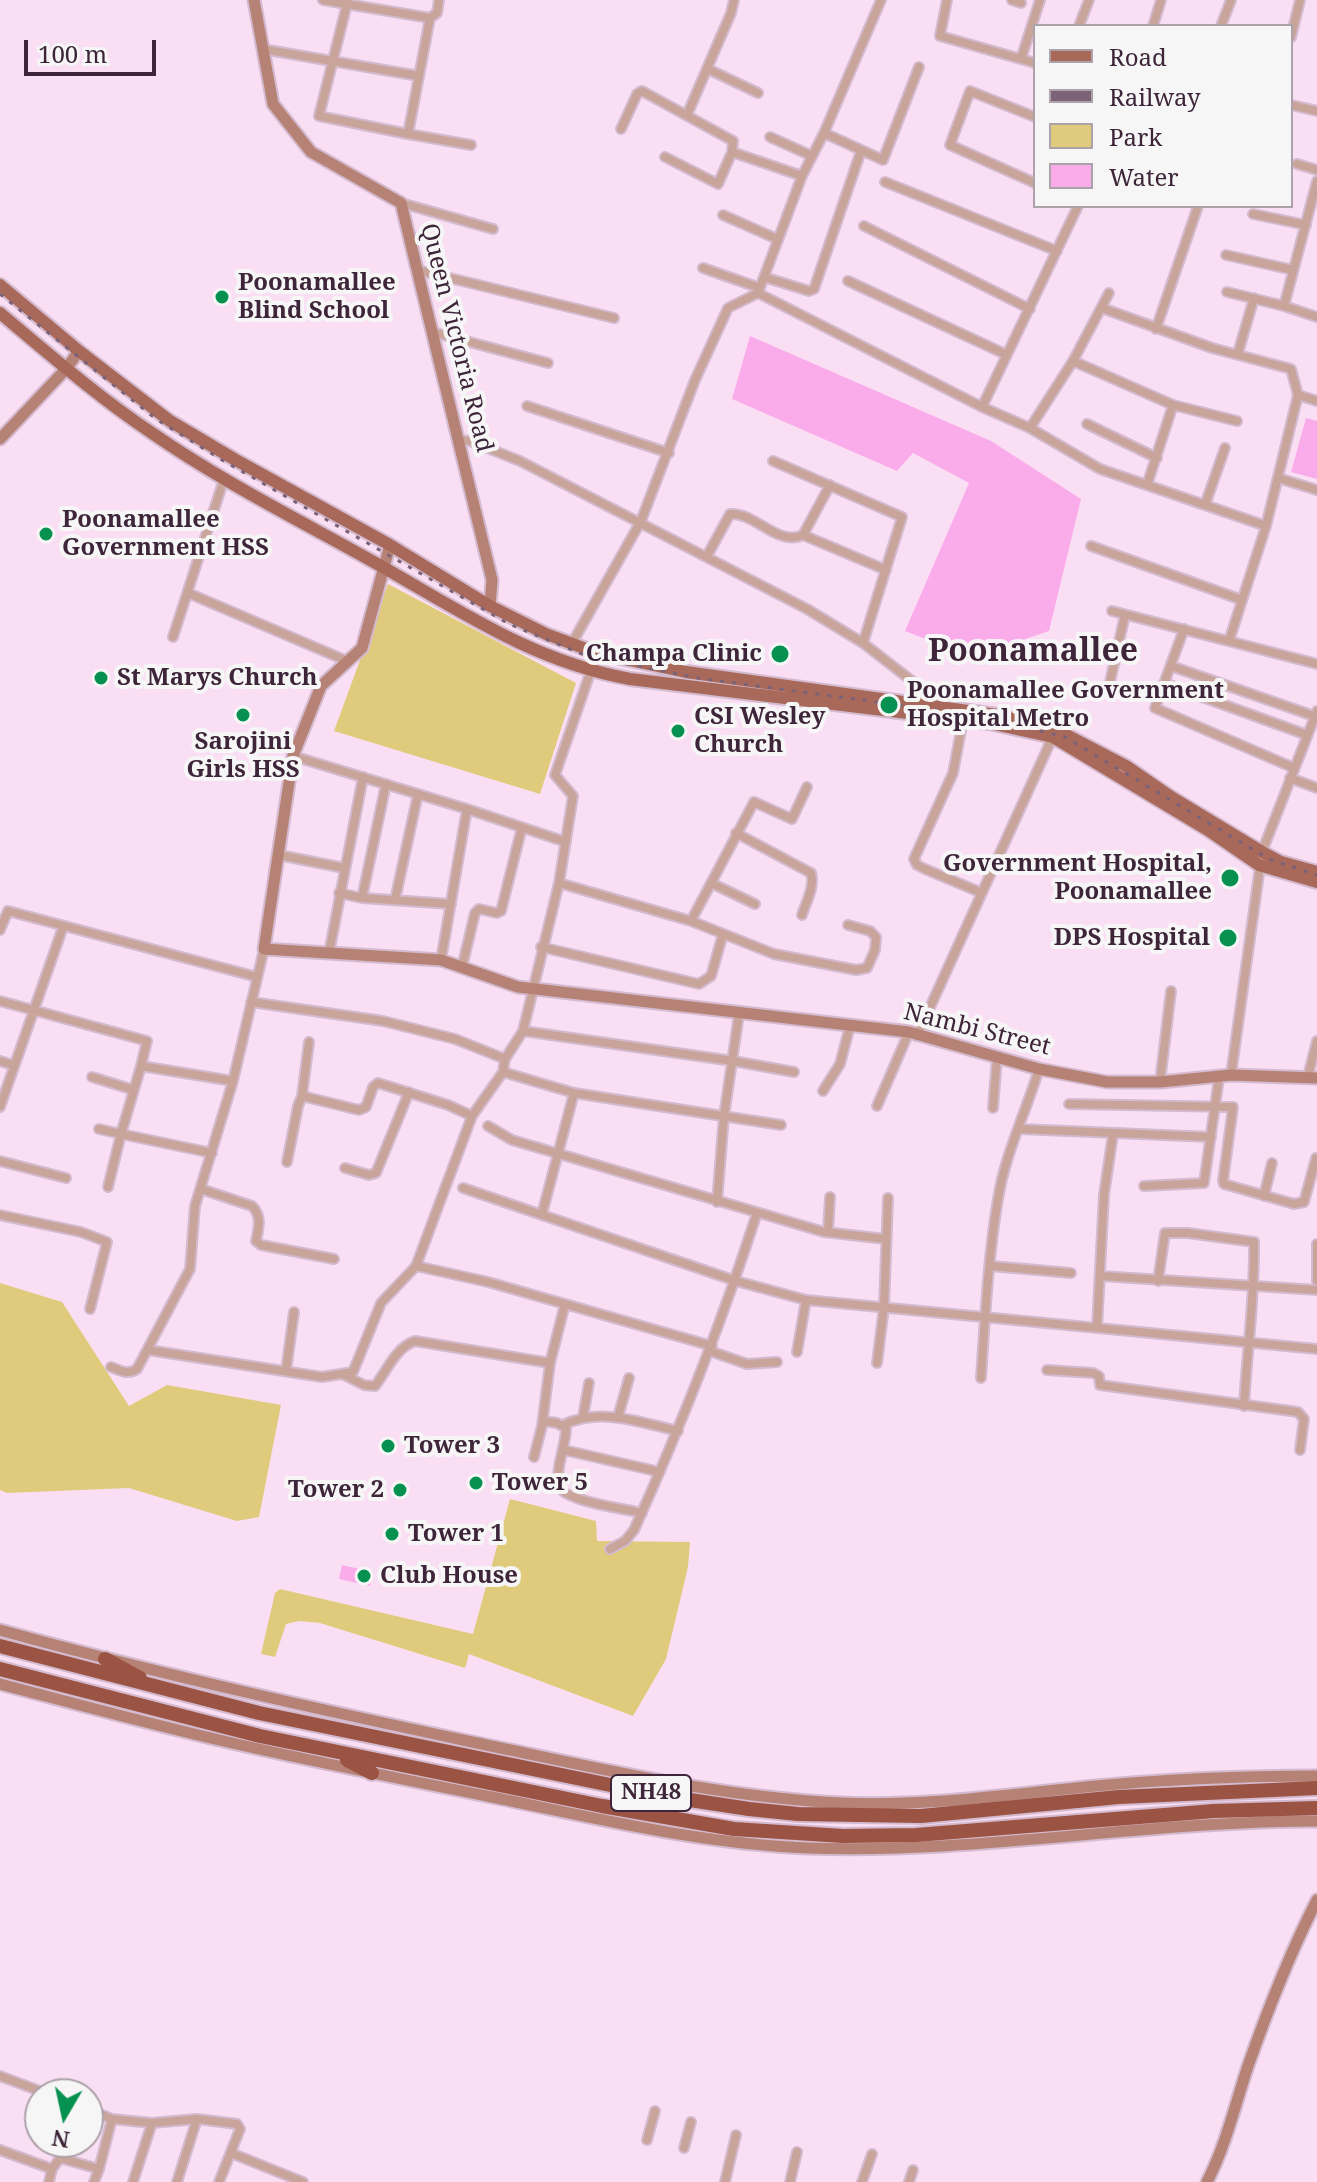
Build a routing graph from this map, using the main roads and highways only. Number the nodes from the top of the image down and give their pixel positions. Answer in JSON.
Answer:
{"nodes":[{"id":1,"x":0,"y":285,"type":"edge"},
{"id":2,"x":0,"y":313,"type":"edge"},
{"id":3,"x":931,"y":712,"type":"junction"},
{"id":4,"x":1054,"y":733,"type":"junction"},
{"id":5,"x":1260,"y":858,"type":"junction"},
{"id":6,"x":1317,"y":872,"type":"edge"},
{"id":7,"x":1317,"y":882,"type":"edge"},
{"id":8,"x":0,"y":1646,"type":"edge"},
{"id":9,"x":105,"y":1659,"type":"road end"},
{"id":10,"x":0,"y":1669,"type":"edge"},
{"id":11,"x":175,"y":1693,"type":"junction"},
{"id":12,"x":294,"y":1743,"type":"junction"},
{"id":13,"x":372,"y":1773,"type":"road end"},
{"id":14,"x":1317,"y":1788,"type":"edge"},
{"id":15,"x":1317,"y":1808,"type":"edge"}],
"edges":[{"from":1,"to":3,"type":"main road"},
{"from":2,"to":3,"type":"main road"},
{"from":3,"to":4,"type":"main road"},
{"from":3,"to":4,"type":"main road"},
{"from":4,"to":5,"type":"main road"},
{"from":5,"to":6,"type":"main road"},
{"from":5,"to":7,"type":"main road"},
{"from":8,"to":11,"type":"highway","number":"NH48"},
{"from":9,"to":11,"type":"highway"},
{"from":10,"to":12,"type":"highway","number":"NH48"},
{"from":11,"to":14,"type":"highway","number":"NH48"},
{"from":12,"to":13,"type":"highway"},
{"from":12,"to":15,"type":"highway","number":"NH48"}]}
